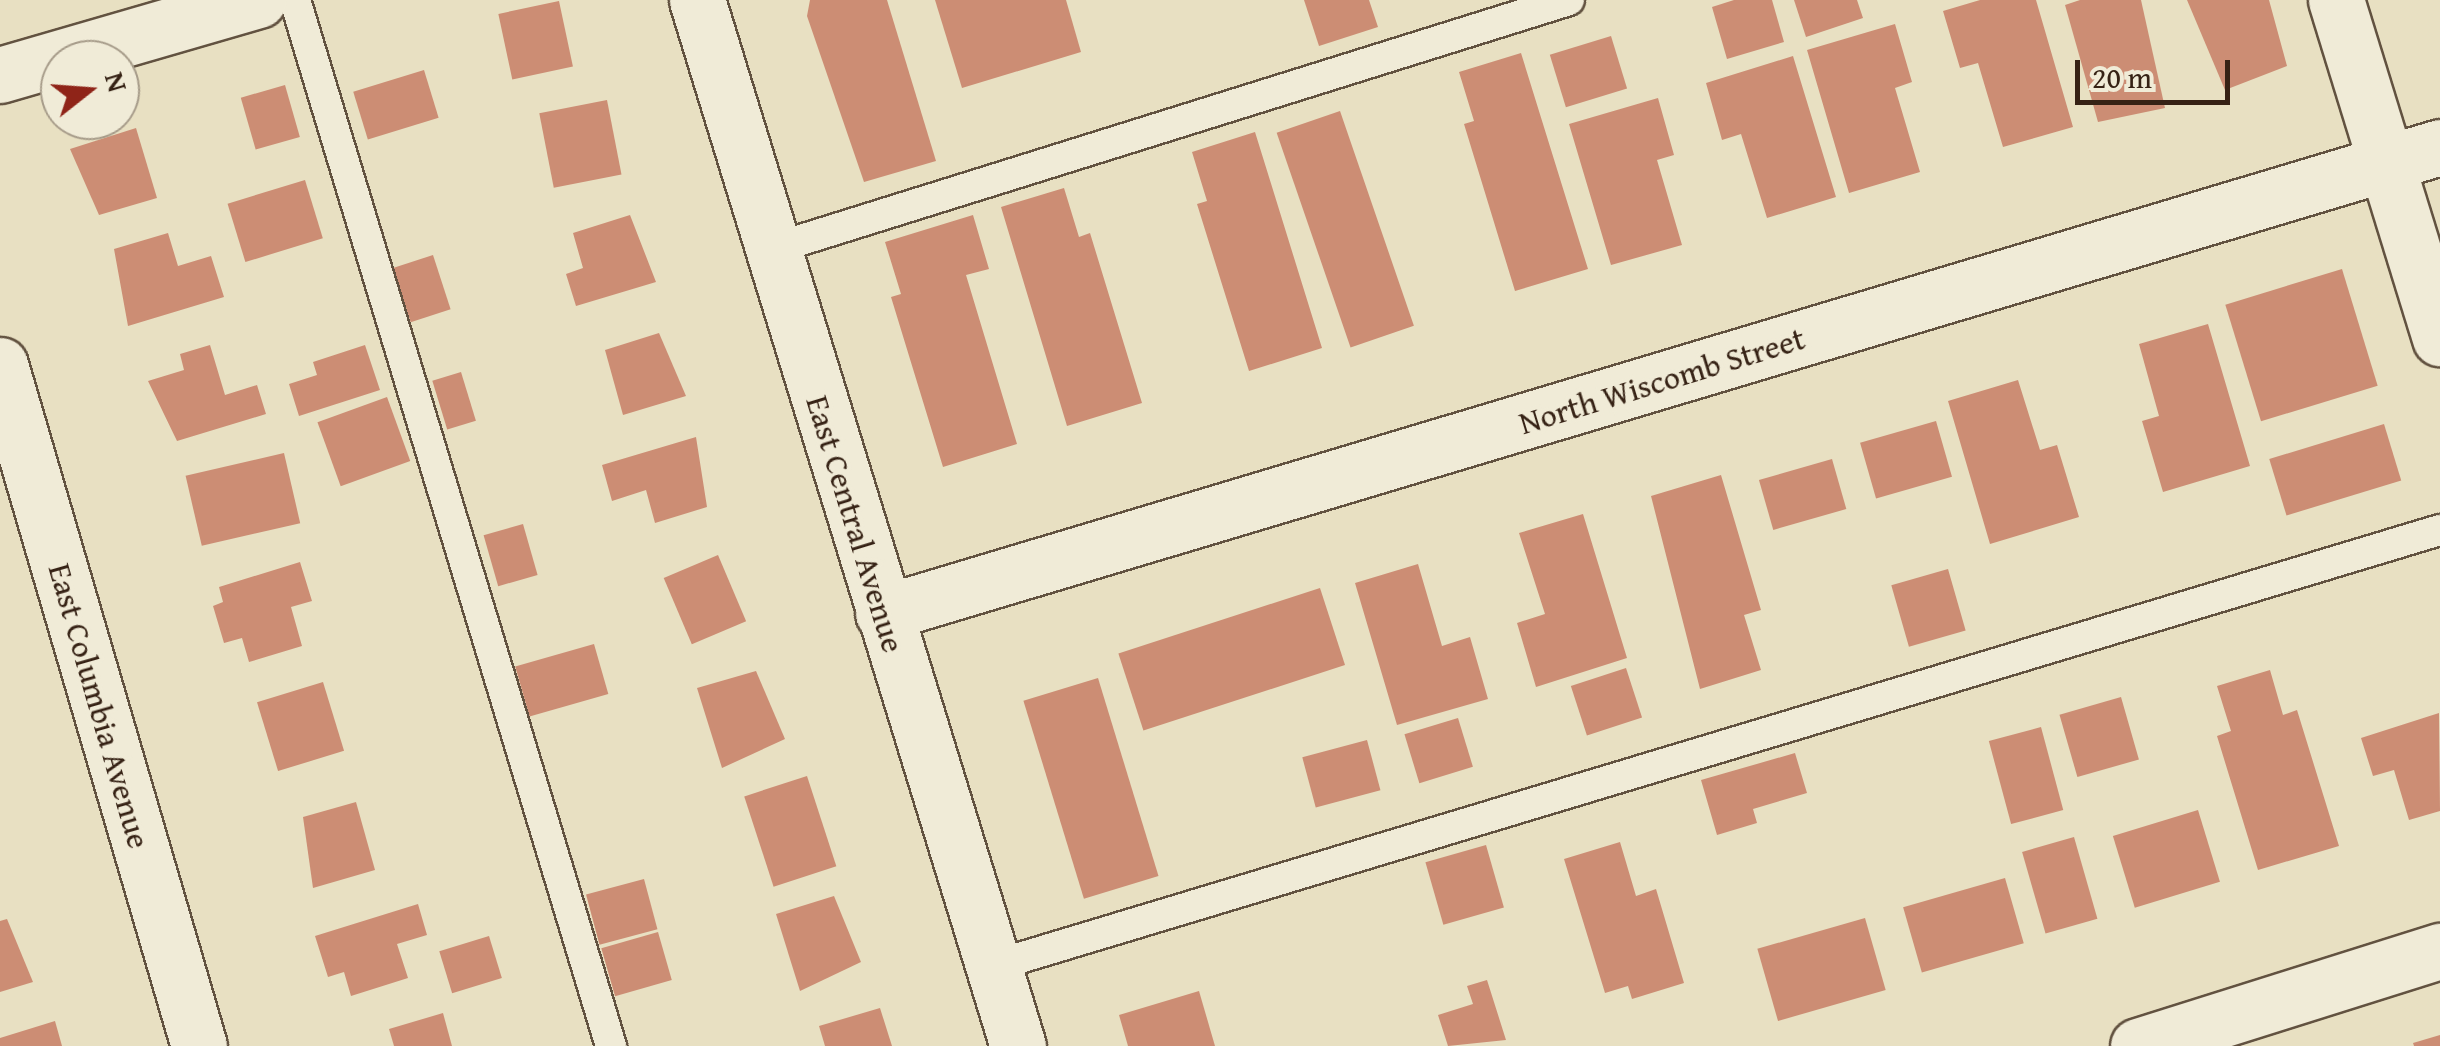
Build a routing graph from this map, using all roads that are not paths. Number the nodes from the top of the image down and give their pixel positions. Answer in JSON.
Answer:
{"nodes":[{"id":1,"x":258,"y":0,"type":"edge"},
{"id":2,"x":296,"y":0,"type":"edge"},
{"id":3,"x":697,"y":0,"type":"edge"},
{"id":4,"x":1569,"y":0,"type":"edge"},
{"id":5,"x":2336,"y":0,"type":"edge"},
{"id":6,"x":0,"y":75,"type":"edge"},
{"id":7,"x":2440,"y":147,"type":"edge"},
{"id":8,"x":2387,"y":164,"type":"junction"},
{"id":9,"x":769,"y":250,"type":"junction"},
{"id":10,"x":2440,"y":338,"type":"edge"},
{"id":11,"x":0,"y":365,"type":"edge"},
{"id":12,"x":2440,"y":530,"type":"edge"},
{"id":13,"x":883,"y":614,"type":"junction"},
{"id":14,"x":2440,"y":950,"type":"edge"},
{"id":15,"x":992,"y":966,"type":"junction"},
{"id":16,"x":2218,"y":1034,"type":"edge"},
{"id":17,"x":199,"y":1046,"type":"edge"},
{"id":18,"x":611,"y":1046,"type":"edge"},
{"id":19,"x":1018,"y":1046,"type":"edge"},
{"id":20,"x":2138,"y":1046,"type":"edge"}],
"edges":[{"from":1,"to":6,"type":"street"},
{"from":2,"to":18,"type":"lane"},
{"from":3,"to":9,"type":"street","name":"East Central Avenue"},
{"from":4,"to":9,"type":"lane"},
{"from":5,"to":8,"type":"street"},
{"from":7,"to":8,"type":"street","name":"North Wiscomb Street"},
{"from":8,"to":10,"type":"street"},
{"from":8,"to":13,"type":"street","name":"North Wiscomb Street"},
{"from":9,"to":13,"type":"street","name":"East Central Avenue"},
{"from":11,"to":17,"type":"street","name":"East Columbia Avenue"},
{"from":12,"to":15,"type":"lane"},
{"from":13,"to":15,"type":"street","name":"East Central Avenue"},
{"from":14,"to":16,"type":"street"},
{"from":15,"to":19,"type":"street","name":"East Central Avenue"},
{"from":16,"to":20,"type":"street"}]}
